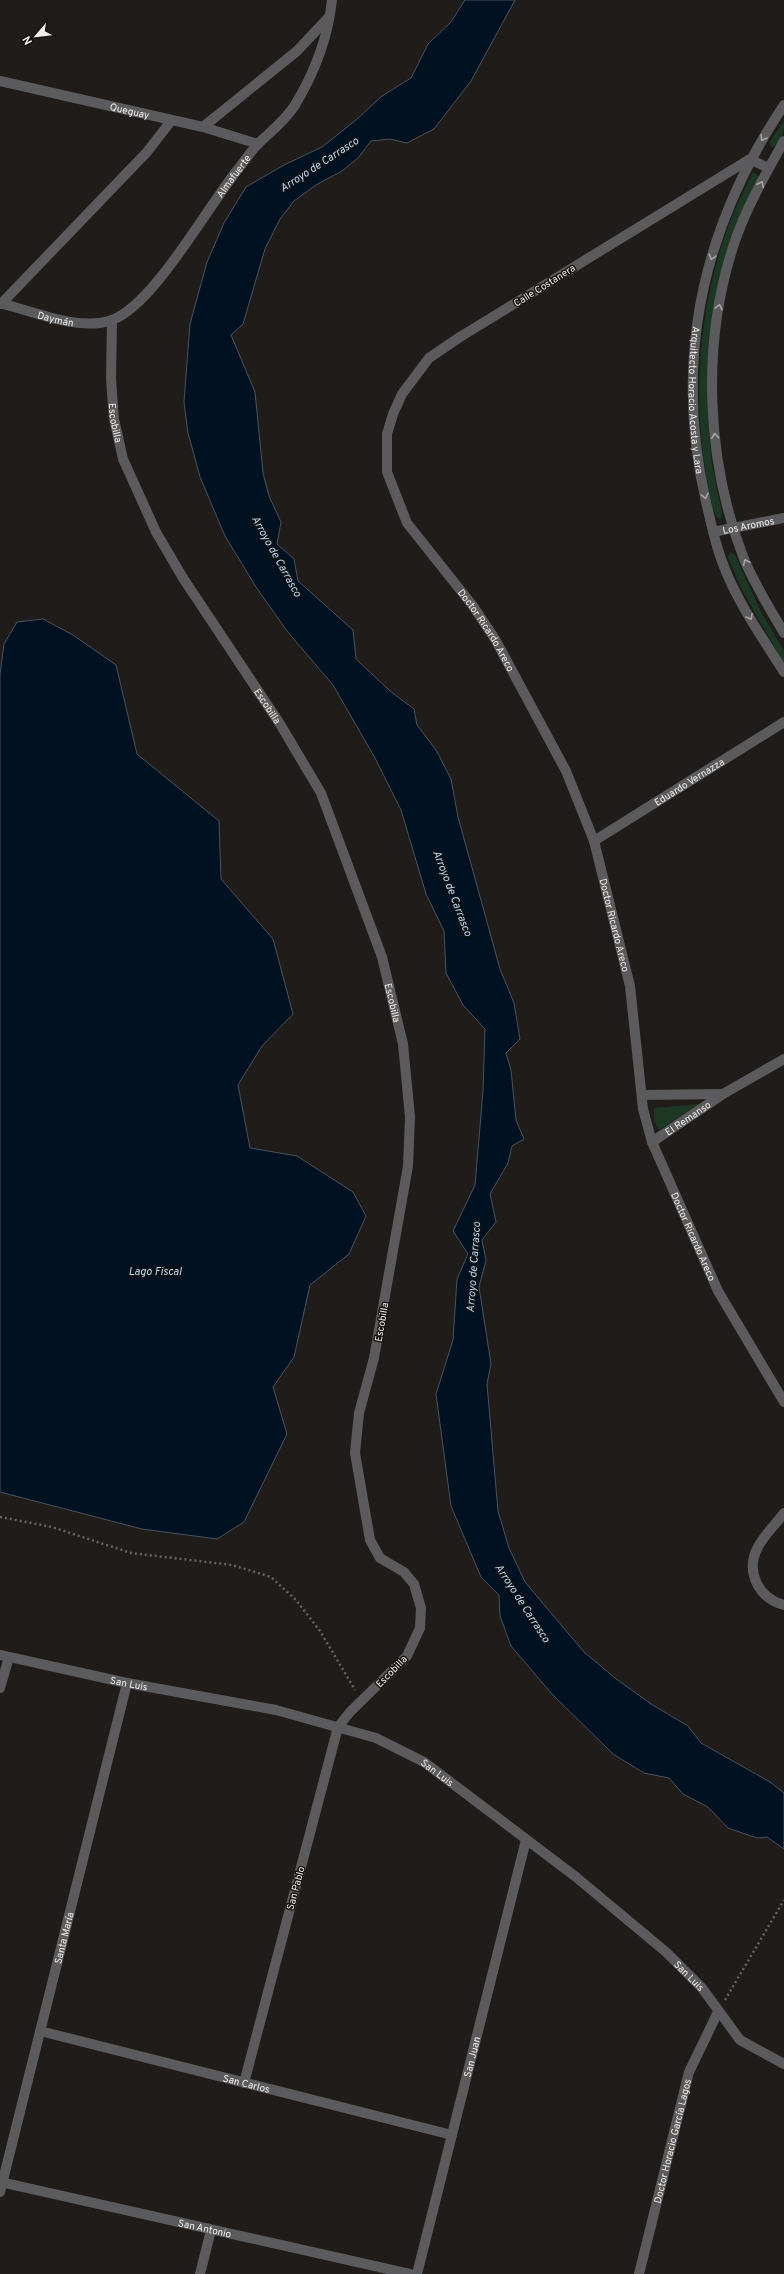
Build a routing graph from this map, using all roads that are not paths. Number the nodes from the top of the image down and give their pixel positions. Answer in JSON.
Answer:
{"nodes":[{"id":1,"x":332,"y":0,"type":"edge"},
{"id":2,"x":330,"y":16,"type":"junction"},
{"id":3,"x":0,"y":80,"type":"edge"},
{"id":4,"x":784,"y":105,"type":"edge"},
{"id":5,"x":171,"y":121,"type":"junction"},
{"id":6,"x":203,"y":127,"type":"junction"},
{"id":7,"x":784,"y":141,"type":"edge"},
{"id":8,"x":258,"y":144,"type":"junction"},
{"id":9,"x":750,"y":159,"type":"junction"},
{"id":10,"x":768,"y":168,"type":"junction"},
{"id":11,"x":1,"y":304,"type":"edge"},
{"id":12,"x":112,"y":320,"type":"junction"},
{"id":13,"x":387,"y":472,"type":"joint"},
{"id":14,"x":784,"y":518,"type":"edge"},
{"id":15,"x":734,"y":528,"type":"junction"},
{"id":16,"x":713,"y":532,"type":"junction"},
{"id":17,"x":784,"y":633,"type":"edge"},
{"id":18,"x":784,"y":672,"type":"edge"},
{"id":19,"x":784,"y":722,"type":"edge"},
{"id":20,"x":594,"y":841,"type":"junction"},
{"id":21,"x":784,"y":1059,"type":"edge"},
{"id":22,"x":723,"y":1094,"type":"junction"},
{"id":23,"x":642,"y":1095,"type":"junction"},
{"id":24,"x":652,"y":1142,"type":"junction"},
{"id":25,"x":784,"y":1402,"type":"edge"},
{"id":26,"x":784,"y":1513,"type":"edge"},
{"id":27,"x":784,"y":1605,"type":"edge"},
{"id":28,"x":4,"y":1656,"type":"edge"},
{"id":29,"x":127,"y":1683,"type":"junction"},
{"id":30,"x":0,"y":1688,"type":"edge"},
{"id":31,"x":361,"y":1701,"type":"joint"},
{"id":32,"x":338,"y":1727,"type":"junction"},
{"id":33,"x":526,"y":1840,"type":"junction"},
{"id":34,"x":718,"y":2012,"type":"junction"},
{"id":35,"x":40,"y":2031,"type":"junction"},
{"id":36,"x":784,"y":2064,"type":"edge"},
{"id":37,"x":244,"y":2083,"type":"junction"},
{"id":38,"x":452,"y":2135,"type":"junction"},
{"id":39,"x":1,"y":2186,"type":"edge"},
{"id":40,"x":211,"y":2230,"type":"junction"},
{"id":41,"x":200,"y":2274,"type":"edge"},
{"id":42,"x":410,"y":2274,"type":"edge"},
{"id":43,"x":417,"y":2274,"type":"edge"},
{"id":44,"x":639,"y":2274,"type":"edge"}],
"edges":[{"from":1,"to":2,"type":"street","name":"Almafuerte"},
{"from":2,"to":6,"type":"street"},
{"from":2,"to":8,"type":"street","name":"Almafuerte"},
{"from":3,"to":5,"type":"street","name":"Queguay"},
{"from":4,"to":9,"type":"street","name":"Arquitecto Horacio Acosta y Lara","one_way":true},
{"from":5,"to":6,"type":"street","name":"Queguay"},
{"from":5,"to":11,"type":"street"},
{"from":6,"to":8,"type":"street","name":"Queguay"},
{"from":7,"to":10,"type":"street","name":"Arquitecto Horacio Acosta y Lara"},
{"from":8,"to":12,"type":"street","name":"Almafuerte"},
{"from":9,"to":10,"type":"street"},
{"from":9,"to":13,"type":"street","name":"Calle Costanera"},
{"from":9,"to":16,"type":"street","name":"Arquitecto Horacio Acosta y Lara","one_way":true},
{"from":15,"to":10,"type":"street","name":"Arquitecto Horacio Acosta y Lara","one_way":true},
{"from":11,"to":12,"type":"street","name":"Daymán"},
{"from":12,"to":31,"type":"street","name":"Escobilla"},
{"from":13,"to":20,"type":"street","name":"Doctor Ricardo Areco"},
{"from":14,"to":15,"type":"street","name":"Los Aromos"},
{"from":15,"to":16,"type":"street","name":"Los Aromos"},
{"from":17,"to":15,"type":"street","name":"Arquitecto Horacio Acosta y Lara","one_way":true},
{"from":16,"to":18,"type":"street","name":"Arquitecto Horacio Acosta y Lara","one_way":true},
{"from":19,"to":20,"type":"street","name":"Eduardo Vernazza"},
{"from":20,"to":23,"type":"street","name":"Doctor Ricardo Areco"},
{"from":21,"to":22,"type":"street","name":"El Remanso"},
{"from":22,"to":23,"type":"street","name":"El Remanso"},
{"from":22,"to":24,"type":"street","name":"El Remanso"},
{"from":23,"to":24,"type":"street","name":"Doctor Ricardo Areco"},
{"from":24,"to":25,"type":"street","name":"Doctor Ricardo Areco"},
{"from":26,"to":27,"type":"street"},
{"from":28,"to":29,"type":"street","name":"San Luis"},
{"from":28,"to":30,"type":"street"},
{"from":29,"to":32,"type":"street","name":"San Luis"},
{"from":29,"to":35,"type":"street","name":"Santa María"},
{"from":31,"to":32,"type":"street","name":"San Pablo"},
{"from":32,"to":33,"type":"street","name":"San Luis"},
{"from":32,"to":37,"type":"street","name":"San Pablo"},
{"from":33,"to":34,"type":"street","name":"San Luis"},
{"from":33,"to":38,"type":"street","name":"San Juan"},
{"from":34,"to":36,"type":"street","name":"San Luis"},
{"from":34,"to":44,"type":"street","name":"Doctor Horacio García Lagos"},
{"from":35,"to":37,"type":"street","name":"San Carlos"},
{"from":35,"to":39,"type":"street","name":"Santa María"},
{"from":37,"to":38,"type":"street","name":"San Carlos"},
{"from":38,"to":43,"type":"street","name":"San Juan"},
{"from":39,"to":40,"type":"street","name":"San Antonio"},
{"from":40,"to":41,"type":"street"},
{"from":40,"to":42,"type":"street","name":"San Antonio"}]}
